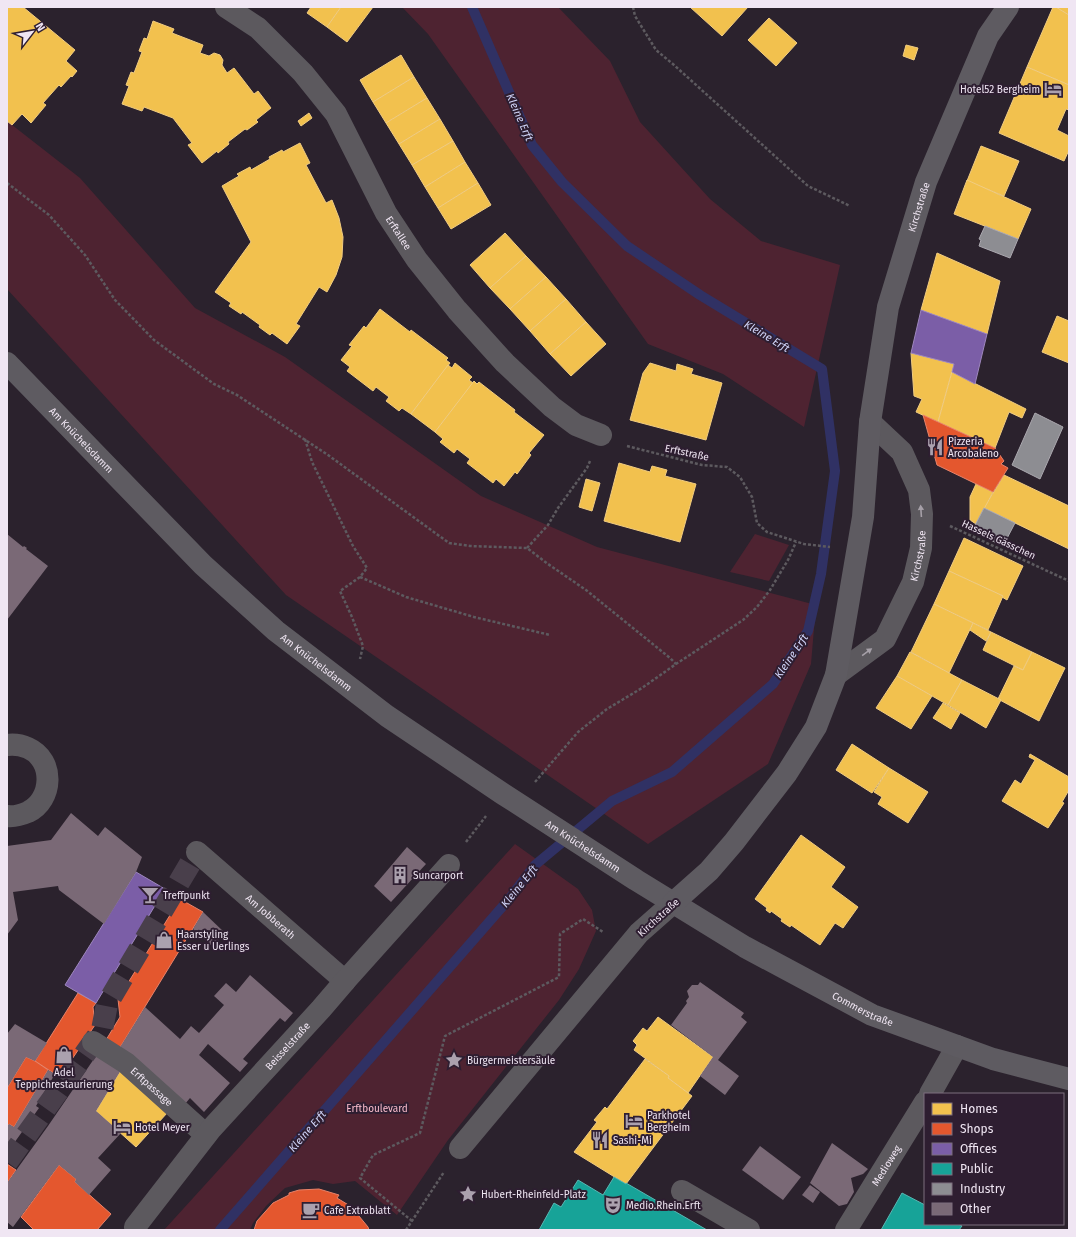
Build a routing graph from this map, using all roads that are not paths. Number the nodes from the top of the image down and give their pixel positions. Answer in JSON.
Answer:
{"nodes":[{"id":1,"x":226,"y":7,"type":"edge"},
{"id":2,"x":1008,"y":7,"type":"edge"},
{"id":3,"x":7,"y":363,"type":"edge"},
{"id":4,"x":870,"y":422,"type":"junction"},
{"id":5,"x":601,"y":435,"type":"road end"},
{"id":6,"x":836,"y":675,"type":"junction"},
{"id":7,"x":7,"y":745,"type":"edge"},
{"id":8,"x":7,"y":816,"type":"edge"},
{"id":9,"x":197,"y":852,"type":"dead end"},
{"id":10,"x":449,"y":865,"type":"road end"},
{"id":11,"x":673,"y":903,"type":"junction"},
{"id":12,"x":345,"y":981,"type":"junction"},
{"id":13,"x":93,"y":1042,"type":"dead end"},
{"id":14,"x":958,"y":1046,"type":"junction"},
{"id":15,"x":1069,"y":1079,"type":"edge"},
{"id":16,"x":931,"y":1093,"type":"edge"},
{"id":17,"x":924,"y":1104,"type":"edge"},
{"id":18,"x":206,"y":1135,"type":"junction"},
{"id":19,"x":460,"y":1148,"type":"road end"},
{"id":20,"x":682,"y":1191,"type":"dead end"},
{"id":21,"x":133,"y":1228,"type":"edge"},
{"id":22,"x":749,"y":1230,"type":"edge"},
{"id":23,"x":846,"y":1230,"type":"edge"}],
"edges":[{"from":1,"to":5,"type":"street","name":"Erftallee"},
{"from":2,"to":4,"type":"main road","name":"Kirchstraße"},
{"from":3,"to":11,"type":"main road","name":"Am Knüchelsdamm"},
{"from":4,"to":6,"type":"main road","name":"Kirchstraße"},
{"from":6,"to":4,"type":"street","name":"Kirchstraße","one_way":true},
{"from":6,"to":11,"type":"main road","name":"Kirchstraße"},
{"from":7,"to":8,"type":"street"},
{"from":9,"to":12,"type":"street","name":"Am Jobberath"},
{"from":10,"to":12,"type":"street","name":"Beisselstraße"},
{"from":11,"to":14,"type":"main road","name":"Commerstraße"},
{"from":11,"to":19,"type":"street","name":"Kirchstraße"},
{"from":12,"to":18,"type":"street","name":"Beisselstraße"},
{"from":13,"to":18,"type":"street","name":"Erftpassage"},
{"from":14,"to":15,"type":"main road","name":"Commerstraße"},
{"from":14,"to":16,"type":"street"},
{"from":17,"to":23,"type":"street","name":"Medioweg"},
{"from":18,"to":21,"type":"street","name":"Beisselstraße"},
{"from":20,"to":22,"type":"street"}]}
